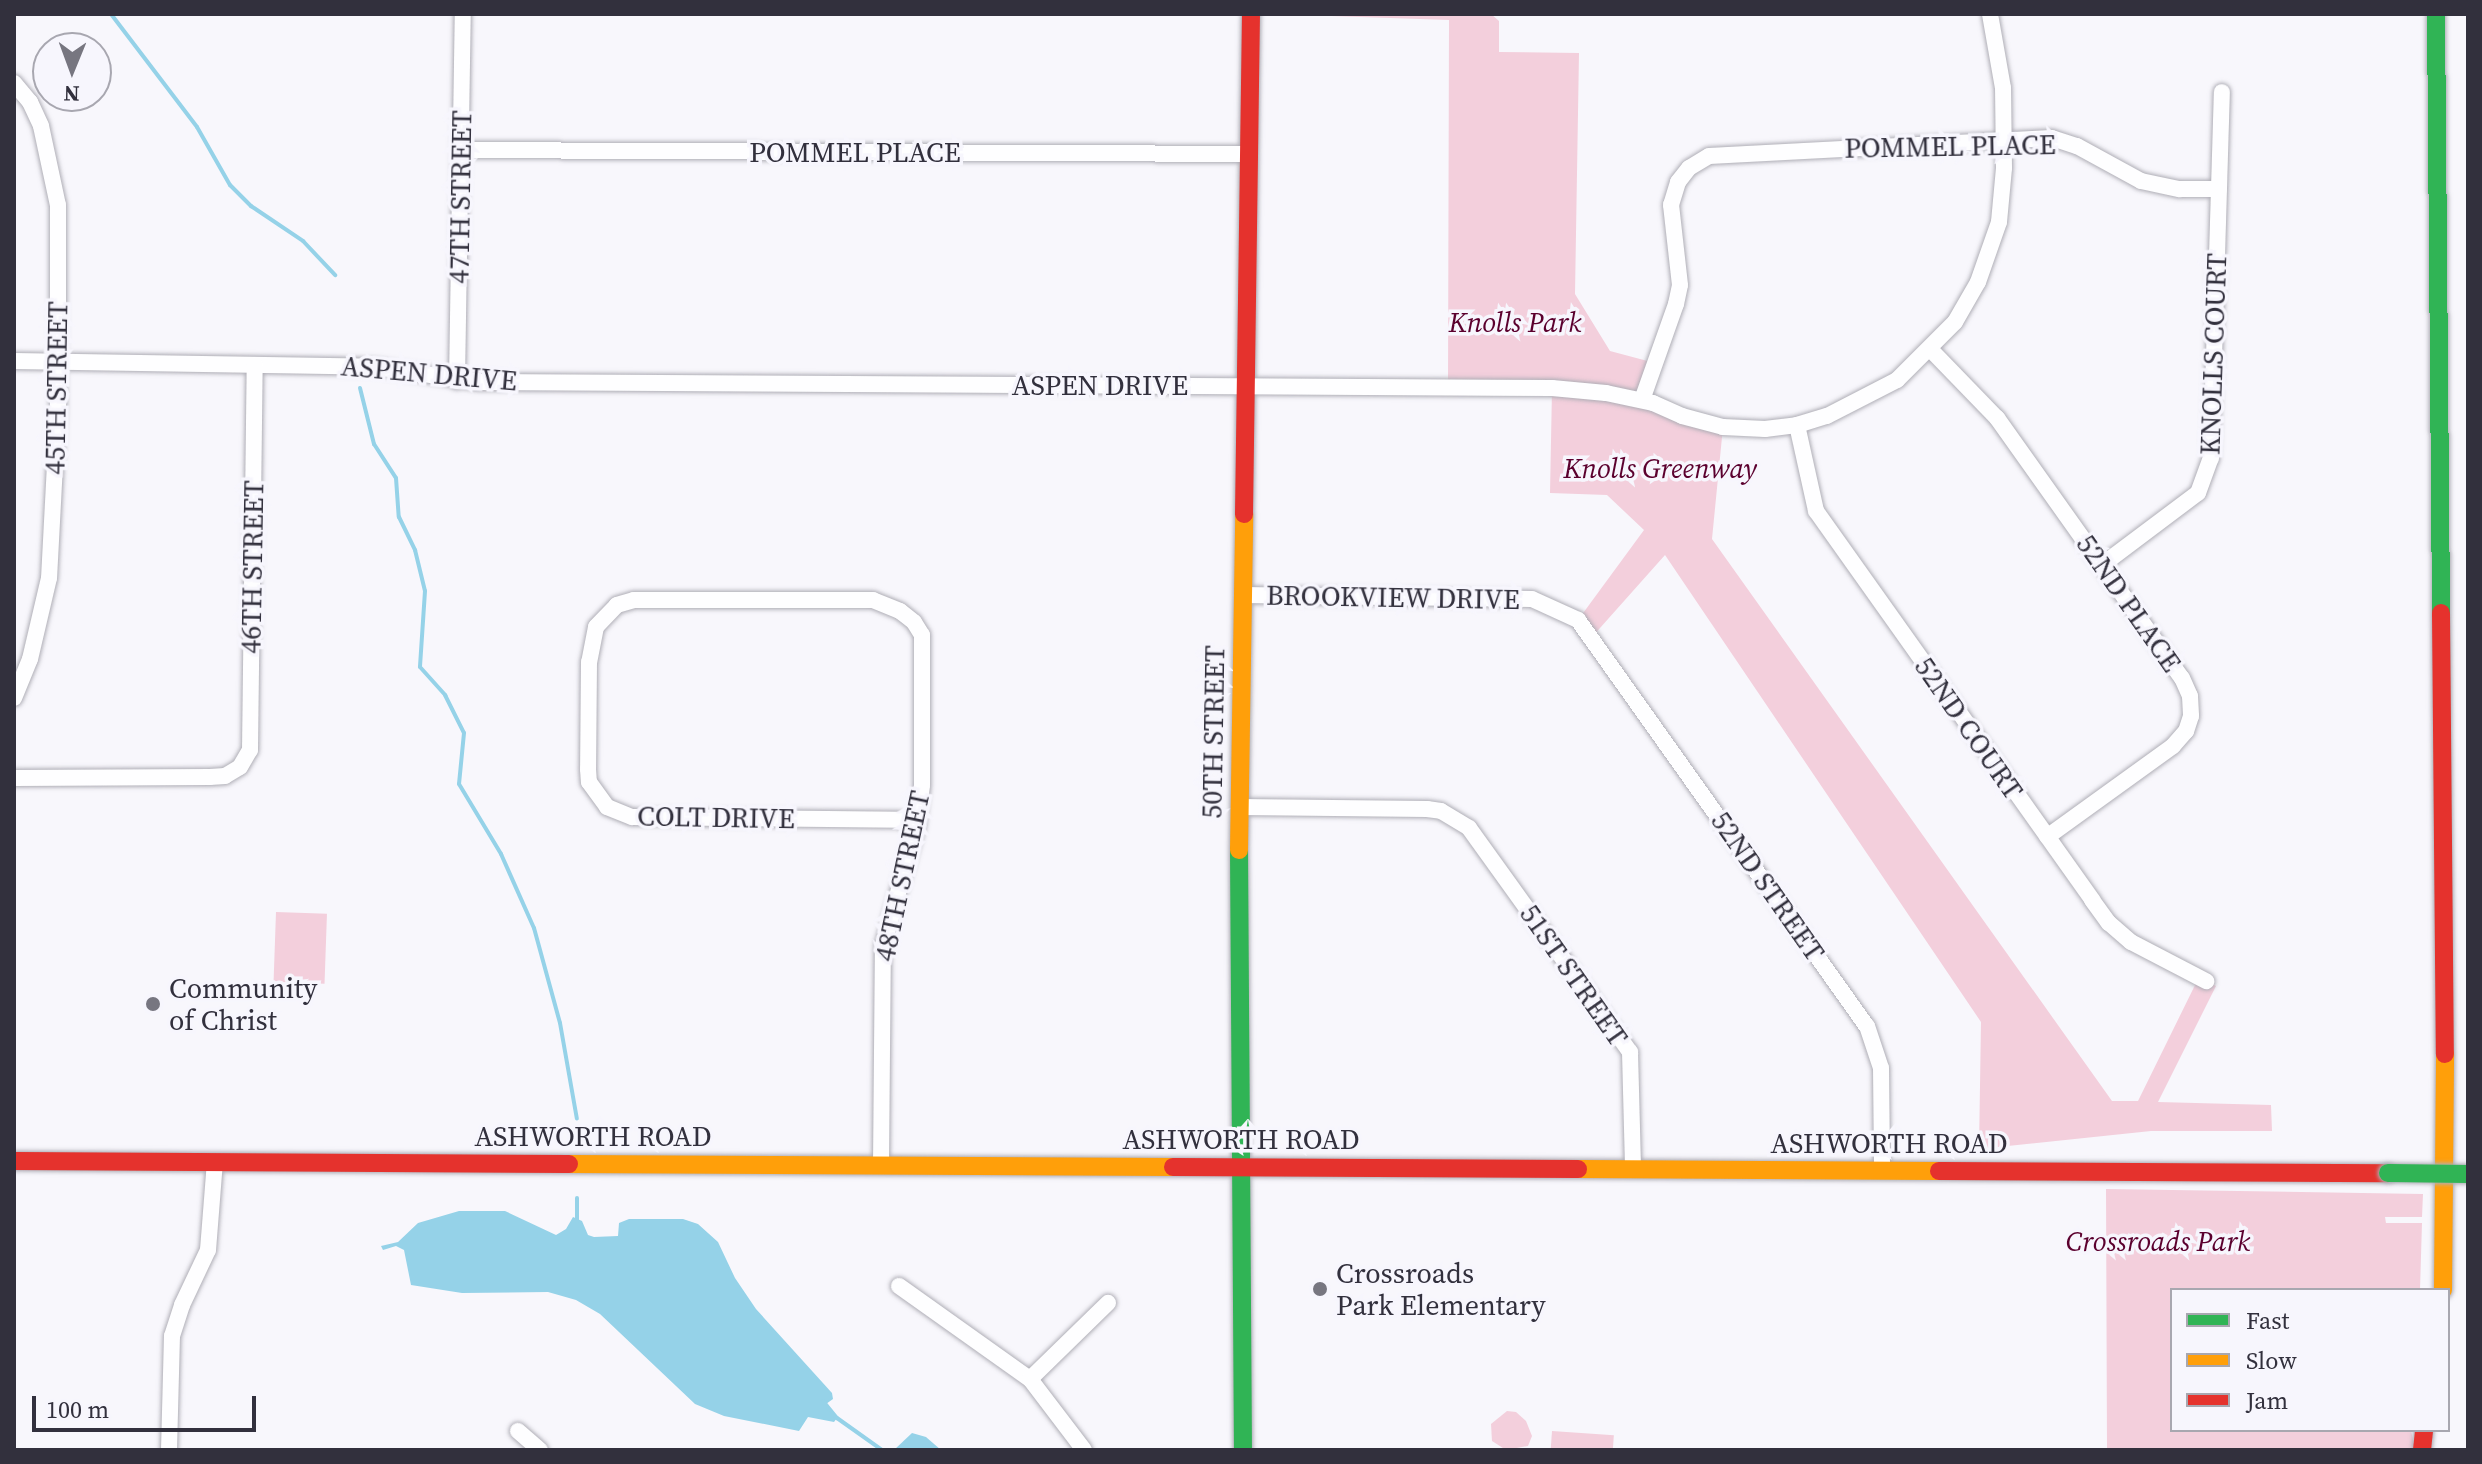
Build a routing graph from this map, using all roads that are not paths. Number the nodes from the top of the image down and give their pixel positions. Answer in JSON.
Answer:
{"nodes":[{"id":1,"x":463,"y":14,"type":"edge"},
{"id":2,"x":1251,"y":14,"type":"edge"},
{"id":3,"x":1990,"y":14,"type":"edge"},
{"id":4,"x":2436,"y":14,"type":"edge"},
{"id":5,"x":14,"y":83,"type":"edge"},
{"id":6,"x":2222,"y":92,"type":"dead end"},
{"id":7,"x":2005,"y":140,"type":"junction"},
{"id":8,"x":461,"y":150,"type":"junction"},
{"id":9,"x":1248,"y":154,"type":"junction"},
{"id":10,"x":2219,"y":189,"type":"junction"},
{"id":11,"x":1931,"y":350,"type":"junction"},
{"id":12,"x":14,"y":361,"type":"edge"},
{"id":13,"x":58,"y":361,"type":"junction"},
{"id":14,"x":255,"y":365,"type":"junction"},
{"id":15,"x":457,"y":381,"type":"junction"},
{"id":16,"x":1245,"y":386,"type":"junction"},
{"id":17,"x":1642,"y":400,"type":"junction"},
{"id":18,"x":1797,"y":425,"type":"junction"},
{"id":19,"x":2102,"y":565,"type":"junction"},
{"id":20,"x":1243,"y":595,"type":"junction"},
{"id":21,"x":1584,"y":626,"type":"joint"},
{"id":22,"x":596,"y":627,"type":"joint"},
{"id":23,"x":14,"y":698,"type":"edge"},
{"id":24,"x":14,"y":778,"type":"edge"},
{"id":25,"x":1240,"y":807,"type":"junction"},
{"id":26,"x":917,"y":826,"type":"junction"},
{"id":27,"x":2047,"y":837,"type":"junction"},
{"id":28,"x":2206,"y":981,"type":"dead end"},
{"id":29,"x":14,"y":1161,"type":"edge"},
{"id":30,"x":215,"y":1162,"type":"junction"},
{"id":31,"x":881,"y":1165,"type":"junction"},
{"id":32,"x":1240,"y":1167,"type":"junction"},
{"id":33,"x":1633,"y":1170,"type":"junction"},
{"id":34,"x":1882,"y":1171,"type":"junction"},
{"id":35,"x":2468,"y":1174,"type":"edge"},
{"id":36,"x":899,"y":1286,"type":"dead end"},
{"id":37,"x":2441,"y":1288,"type":"edge"},
{"id":38,"x":1108,"y":1303,"type":"dead end"},
{"id":39,"x":1030,"y":1379,"type":"junction"},
{"id":40,"x":518,"y":1431,"type":"dead end"},
{"id":41,"x":169,"y":1450,"type":"edge"},
{"id":42,"x":540,"y":1450,"type":"edge"},
{"id":43,"x":1084,"y":1450,"type":"edge"},
{"id":44,"x":1243,"y":1450,"type":"edge"}],
"edges":[{"from":1,"to":8,"type":"street","name":"47TH STREET"},
{"from":2,"to":9,"type":"main road","name":"50TH STREET"},
{"from":3,"to":7,"type":"street","name":"ASPEN DRIVE"},
{"from":4,"to":37,"type":"main road"},
{"from":5,"to":13,"type":"street","name":"45TH STREET"},
{"from":6,"to":10,"type":"street","name":"KNOLLS COURT"},
{"from":7,"to":10,"type":"street","name":"POMMEL PLACE"},
{"from":7,"to":11,"type":"street","name":"ASPEN DRIVE"},
{"from":7,"to":17,"type":"street","name":"POMMEL PLACE"},
{"from":8,"to":9,"type":"street","name":"POMMEL PLACE"},
{"from":8,"to":15,"type":"street","name":"47TH STREET"},
{"from":9,"to":16,"type":"main road","name":"50TH STREET"},
{"from":10,"to":19,"type":"street","name":"KNOLLS COURT"},
{"from":11,"to":18,"type":"street","name":"ASPEN DRIVE"},
{"from":11,"to":19,"type":"street","name":"52ND PLACE"},
{"from":12,"to":13,"type":"street","name":"ASPEN DRIVE"},
{"from":13,"to":14,"type":"street","name":"ASPEN DRIVE"},
{"from":13,"to":23,"type":"street","name":"45TH STREET"},
{"from":14,"to":15,"type":"street","name":"ASPEN DRIVE"},
{"from":14,"to":24,"type":"street","name":"46TH STREET"},
{"from":15,"to":16,"type":"street","name":"ASPEN DRIVE"},
{"from":16,"to":17,"type":"street","name":"ASPEN DRIVE"},
{"from":16,"to":20,"type":"main road","name":"50TH STREET"},
{"from":17,"to":18,"type":"street","name":"ASPEN DRIVE"},
{"from":18,"to":27,"type":"street","name":"52ND COURT"},
{"from":19,"to":27,"type":"street","name":"52ND PLACE"},
{"from":20,"to":21,"type":"street","name":"BROOKVIEW DRIVE"},
{"from":20,"to":25,"type":"main road","name":"50TH STREET"},
{"from":21,"to":34,"type":"street","name":"52ND STREET"},
{"from":22,"to":26,"type":"street","name":"COLT DRIVE"},
{"from":22,"to":26,"type":"street","name":"48TH STREET"},
{"from":25,"to":32,"type":"main road","name":"50TH STREET"},
{"from":25,"to":33,"type":"street","name":"51ST STREET"},
{"from":26,"to":31,"type":"street","name":"48TH STREET"},
{"from":27,"to":28,"type":"street","name":"52ND COURT"},
{"from":29,"to":30,"type":"main road","name":"ASHWORTH ROAD"},
{"from":30,"to":31,"type":"main road","name":"ASHWORTH ROAD"},
{"from":30,"to":41,"type":"street"},
{"from":31,"to":32,"type":"main road","name":"ASHWORTH ROAD"},
{"from":32,"to":33,"type":"main road","name":"ASHWORTH ROAD"},
{"from":32,"to":44,"type":"main road","name":"50TH STREET"},
{"from":33,"to":34,"type":"main road","name":"ASHWORTH ROAD"},
{"from":34,"to":35,"type":"main road","name":"ASHWORTH ROAD","bridge":true},
{"from":36,"to":39,"type":"street"},
{"from":38,"to":39,"type":"street"},
{"from":39,"to":43,"type":"street"},
{"from":40,"to":42,"type":"street"}]}
